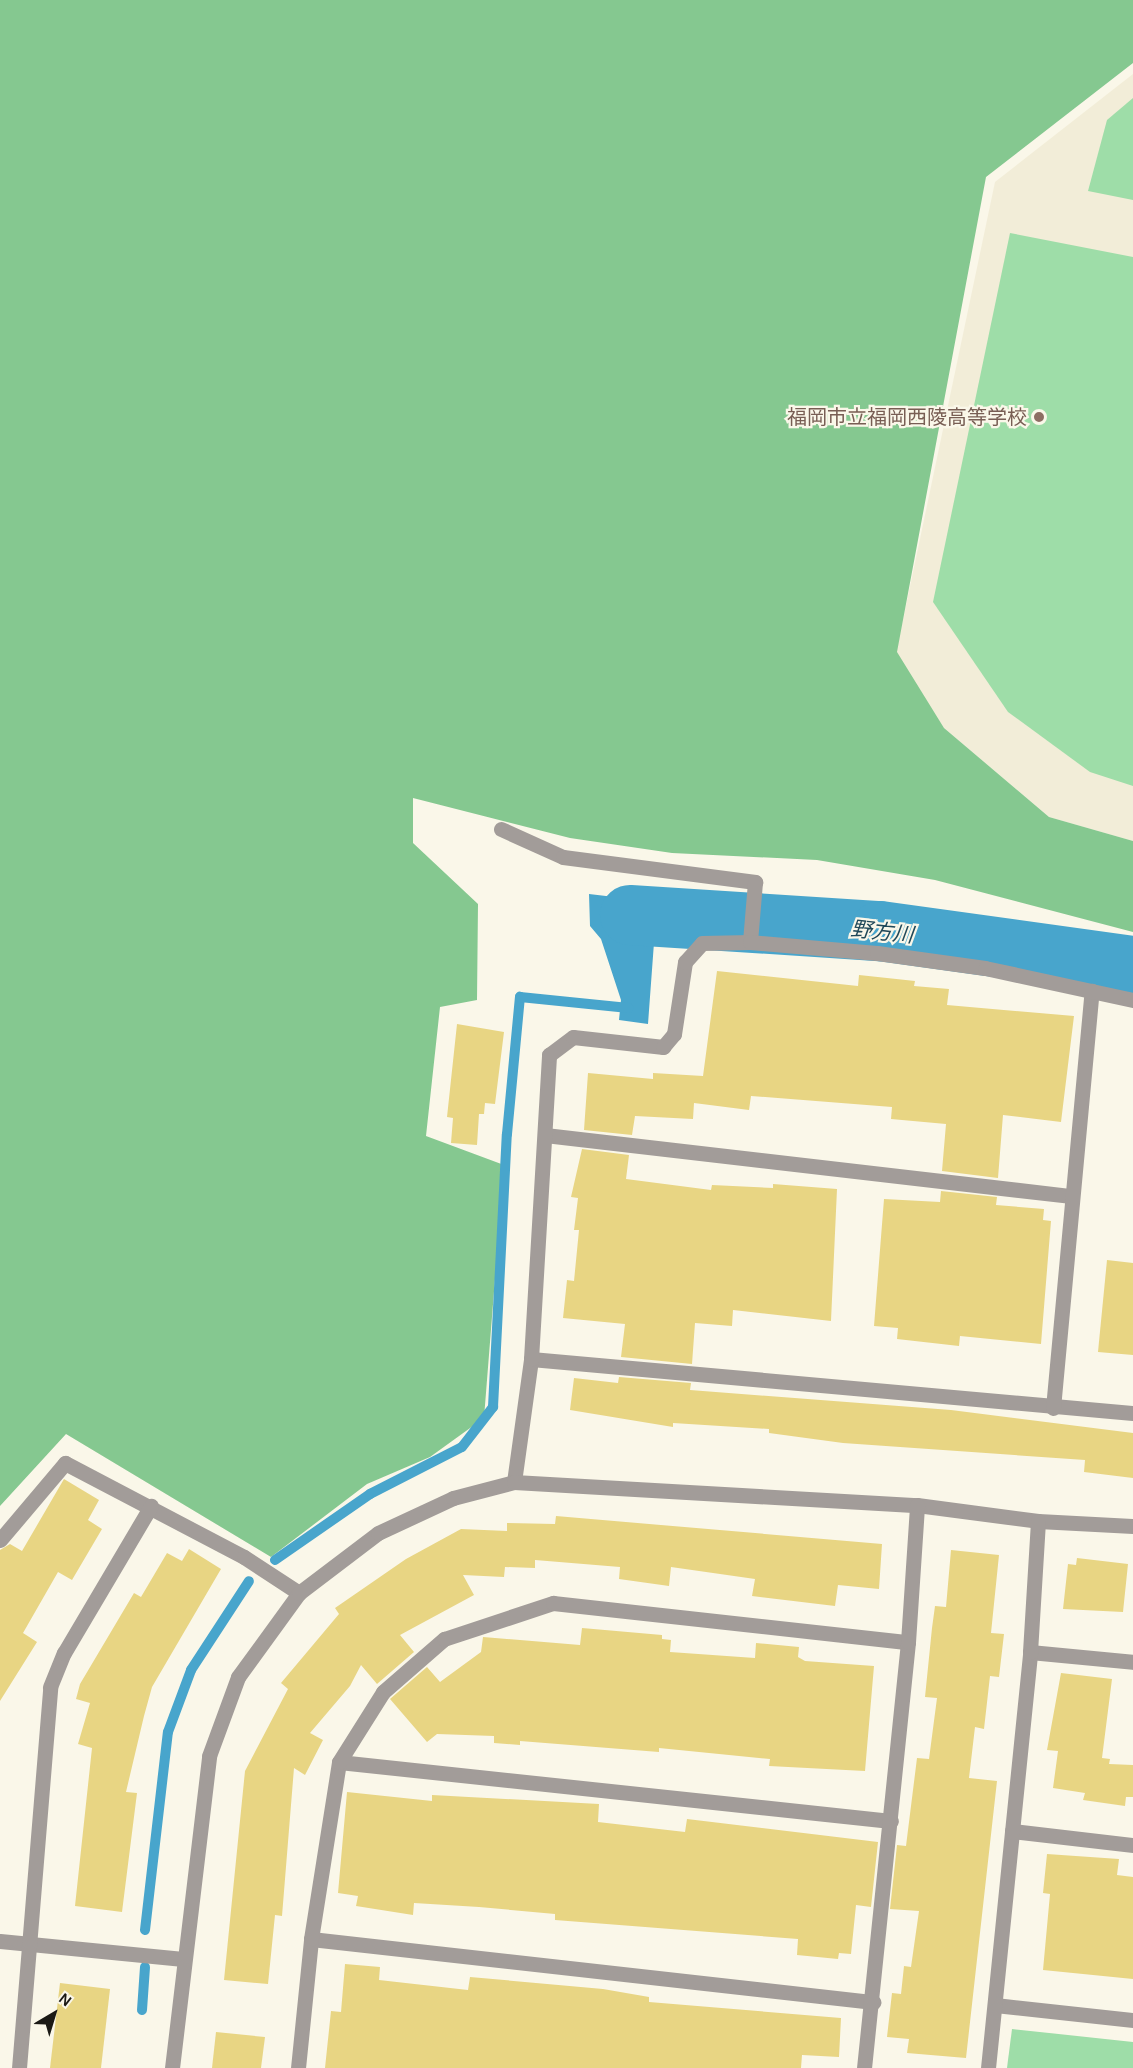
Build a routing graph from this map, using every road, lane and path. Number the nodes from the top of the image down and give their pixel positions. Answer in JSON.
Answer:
{"nodes":[{"id":1,"x":501,"y":829,"type":"dead end"},
{"id":2,"x":750,"y":942,"type":"junction"},
{"id":3,"x":1092,"y":991,"type":"junction"},
{"id":4,"x":1133,"y":1000,"type":"edge"},
{"id":5,"x":545,"y":1135,"type":"junction"},
{"id":6,"x":1071,"y":1196,"type":"junction"},
{"id":7,"x":531,"y":1359,"type":"junction"},
{"id":8,"x":1053,"y":1408,"type":"junction"},
{"id":9,"x":1133,"y":1413,"type":"edge"},
{"id":10,"x":514,"y":1482,"type":"junction"},
{"id":11,"x":917,"y":1505,"type":"junction"},
{"id":12,"x":151,"y":1506,"type":"junction"},
{"id":13,"x":1038,"y":1521,"type":"junction"},
{"id":14,"x":1133,"y":1526,"type":"edge"},
{"id":15,"x":0,"y":1540,"type":"edge"},
{"id":16,"x":299,"y":1593,"type":"junction"},
{"id":17,"x":908,"y":1642,"type":"junction"},
{"id":18,"x":1030,"y":1652,"type":"junction"},
{"id":19,"x":1133,"y":1662,"type":"edge"},
{"id":20,"x":339,"y":1762,"type":"junction"},
{"id":21,"x":891,"y":1821,"type":"junction"},
{"id":22,"x":1012,"y":1831,"type":"junction"},
{"id":23,"x":1133,"y":1845,"type":"edge"},
{"id":24,"x":311,"y":1939,"type":"junction"},
{"id":25,"x":0,"y":1941,"type":"edge"},
{"id":26,"x":32,"y":1944,"type":"junction"},
{"id":27,"x":183,"y":1959,"type":"junction"},
{"id":28,"x":873,"y":2002,"type":"junction"},
{"id":29,"x":995,"y":2005,"type":"junction"},
{"id":30,"x":1133,"y":2020,"type":"edge"},
{"id":31,"x":19,"y":2068,"type":"edge"},
{"id":32,"x":172,"y":2068,"type":"edge"},
{"id":33,"x":298,"y":2068,"type":"edge"},
{"id":34,"x":864,"y":2068,"type":"edge"},
{"id":35,"x":988,"y":2068,"type":"edge"}],
"edges":[{"from":1,"to":2,"type":"street"},
{"from":2,"to":3,"type":"street"},
{"from":2,"to":5,"type":"street"},
{"from":3,"to":4,"type":"street"},
{"from":3,"to":6,"type":"street"},
{"from":5,"to":6,"type":"street"},
{"from":5,"to":7,"type":"street"},
{"from":6,"to":8,"type":"street"},
{"from":7,"to":8,"type":"street"},
{"from":7,"to":10,"type":"street"},
{"from":8,"to":9,"type":"street"},
{"from":10,"to":11,"type":"street"},
{"from":10,"to":16,"type":"street"},
{"from":11,"to":13,"type":"street"},
{"from":11,"to":17,"type":"street"},
{"from":12,"to":15,"type":"street"},
{"from":12,"to":16,"type":"street"},
{"from":12,"to":26,"type":"street"},
{"from":13,"to":14,"type":"street"},
{"from":13,"to":18,"type":"street"},
{"from":16,"to":27,"type":"street"},
{"from":17,"to":20,"type":"street"},
{"from":17,"to":21,"type":"street"},
{"from":18,"to":19,"type":"street"},
{"from":18,"to":22,"type":"street"},
{"from":20,"to":21,"type":"street"},
{"from":20,"to":24,"type":"street"},
{"from":21,"to":28,"type":"street"},
{"from":22,"to":23,"type":"street"},
{"from":22,"to":29,"type":"street"},
{"from":24,"to":28,"type":"street"},
{"from":24,"to":33,"type":"street"},
{"from":25,"to":26,"type":"street"},
{"from":26,"to":27,"type":"street"},
{"from":26,"to":31,"type":"street"},
{"from":27,"to":32,"type":"street"},
{"from":28,"to":34,"type":"street"},
{"from":29,"to":30,"type":"street"},
{"from":29,"to":35,"type":"street"}]}
